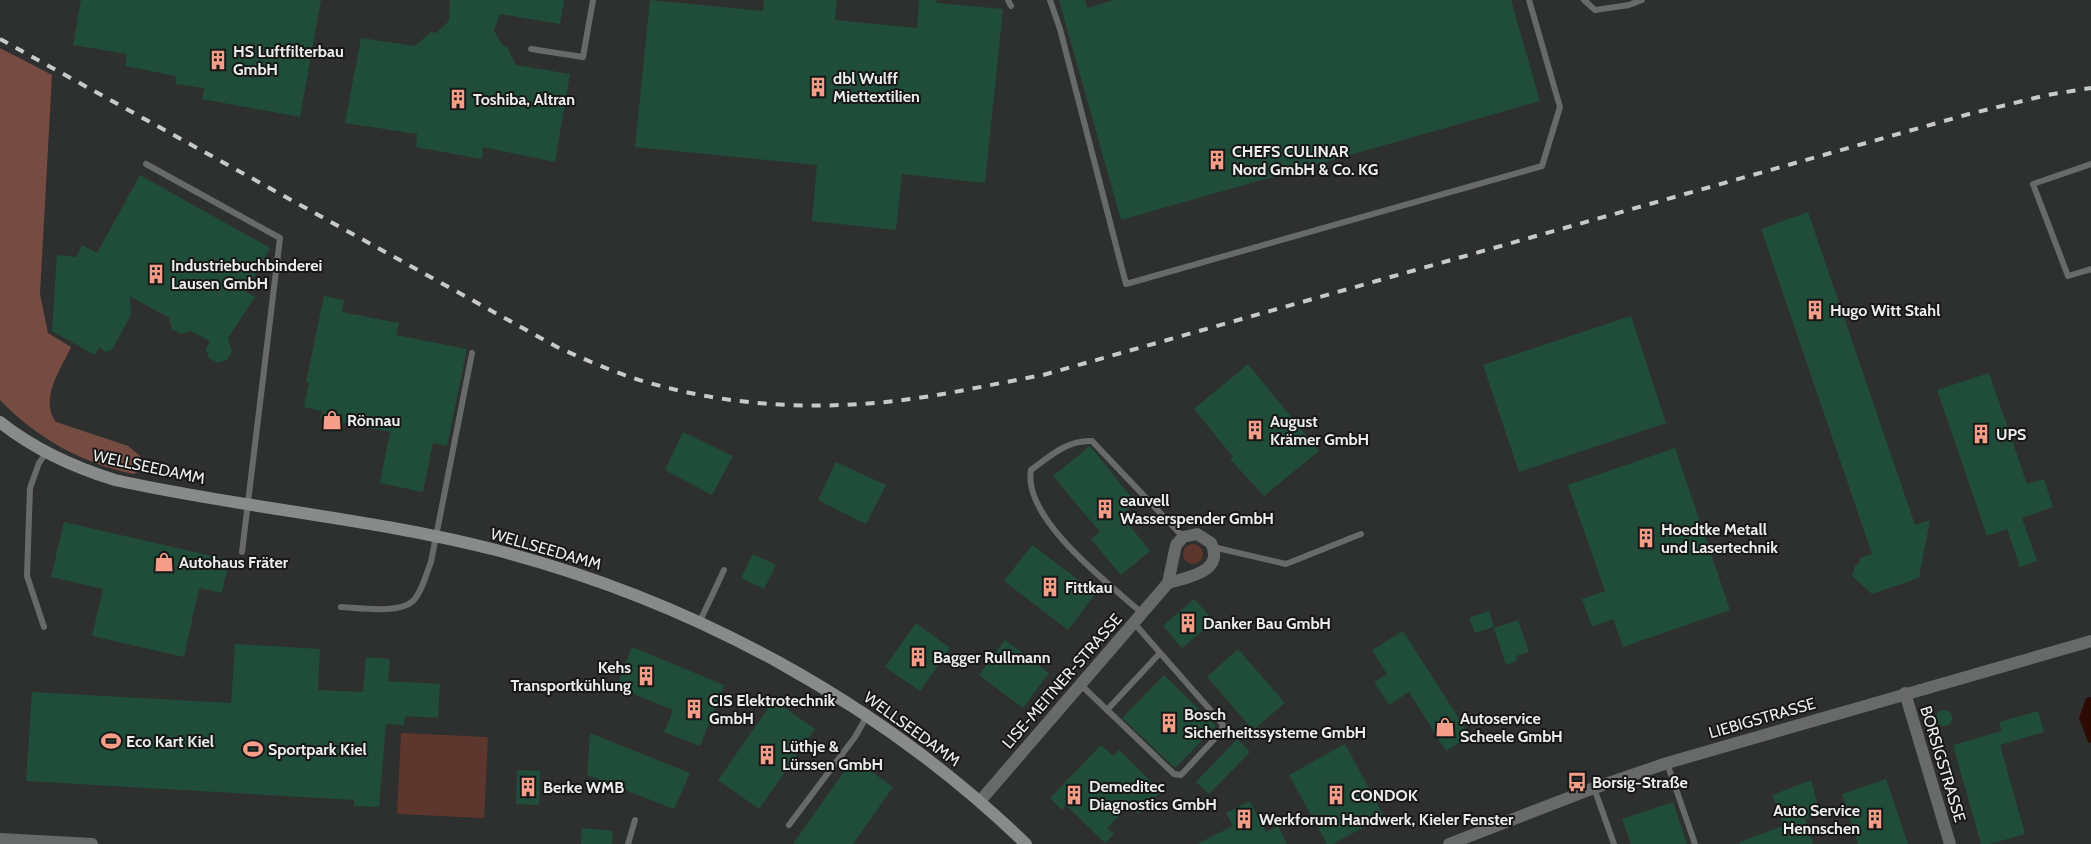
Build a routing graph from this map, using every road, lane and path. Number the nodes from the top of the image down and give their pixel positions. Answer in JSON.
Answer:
{"nodes":[{"id":1,"x":594,"y":0,"type":"edge"},
{"id":2,"x":1050,"y":0,"type":"edge"},
{"id":3,"x":1529,"y":0,"type":"edge"},
{"id":4,"x":1584,"y":0,"type":"edge"},
{"id":5,"x":1642,"y":0,"type":"edge"},
{"id":6,"x":531,"y":49,"type":"dead end"},
{"id":7,"x":146,"y":164,"type":"dead end"},
{"id":8,"x":2091,"y":164,"type":"edge"},
{"id":9,"x":2091,"y":269,"type":"edge"},
{"id":10,"x":472,"y":353,"type":"dead end"},
{"id":11,"x":0,"y":422,"type":"edge"},
{"id":12,"x":46,"y":453,"type":"junction"},
{"id":13,"x":247,"y":504,"type":"junction"},
{"id":14,"x":1361,"y":534,"type":"dead end"},
{"id":15,"x":436,"y":537,"type":"junction"},
{"id":16,"x":1183,"y":537,"type":"junction"},
{"id":17,"x":1213,"y":547,"type":"junction"},
{"id":18,"x":242,"y":552,"type":"dead end"},
{"id":19,"x":724,"y":570,"type":"dead end"},
{"id":20,"x":1168,"y":583,"type":"junction"},
{"id":21,"x":341,"y":607,"type":"dead end"},
{"id":22,"x":1138,"y":618,"type":"junction"},
{"id":23,"x":700,"y":621,"type":"junction"},
{"id":24,"x":44,"y":627,"type":"dead end"},
{"id":25,"x":2091,"y":641,"type":"edge"},
{"id":26,"x":1160,"y":653,"type":"junction"},
{"id":27,"x":1081,"y":685,"type":"junction"},
{"id":28,"x":1905,"y":693,"type":"junction"},
{"id":29,"x":1107,"y":710,"type":"junction"},
{"id":30,"x":867,"y":716,"type":"junction"},
{"id":31,"x":1667,"y":763,"type":"junction"},
{"id":32,"x":1594,"y":788,"type":"junction"},
{"id":33,"x":981,"y":800,"type":"junction"},
{"id":34,"x":635,"y":820,"type":"dead end"},
{"id":35,"x":789,"y":825,"type":"dead end"},
{"id":36,"x":0,"y":838,"type":"edge"},
{"id":37,"x":30,"y":842,"type":"edge"},
{"id":38,"x":92,"y":844,"type":"edge"},
{"id":39,"x":628,"y":844,"type":"edge"},
{"id":40,"x":1026,"y":844,"type":"edge"},
{"id":41,"x":1449,"y":844,"type":"edge"},
{"id":42,"x":1614,"y":844,"type":"edge"},
{"id":43,"x":1695,"y":844,"type":"edge"},
{"id":44,"x":1950,"y":844,"type":"edge"}],
"edges":[{"from":1,"to":6,"type":"lane"},
{"from":2,"to":3,"type":"lane"},
{"from":4,"to":5,"type":"lane"},
{"from":7,"to":13,"type":"lane"},
{"from":8,"to":9,"type":"lane"},
{"from":10,"to":15,"type":"lane"},
{"from":11,"to":12,"type":"main road","name":"WELLSEEDAMM"},
{"from":12,"to":13,"type":"main road","name":"WELLSEEDAMM"},
{"from":12,"to":24,"type":"lane"},
{"from":13,"to":15,"type":"main road","name":"WELLSEEDAMM"},
{"from":13,"to":18,"type":"lane"},
{"from":14,"to":17,"type":"lane"},
{"from":15,"to":21,"type":"lane"},
{"from":15,"to":23,"type":"main road","name":"WELLSEEDAMM"},
{"from":16,"to":17,"type":"street"},
{"from":16,"to":20,"type":"street","name":"LISE-MEITNER-STRASSE"},
{"from":16,"to":22,"type":"lane"},
{"from":17,"to":20,"type":"street"},
{"from":19,"to":23,"type":"lane"},
{"from":20,"to":22,"type":"street","name":"LISE-MEITNER-STRASSE"},
{"from":22,"to":26,"type":"lane"},
{"from":22,"to":27,"type":"street","name":"LISE-MEITNER-STRASSE"},
{"from":23,"to":30,"type":"main road","name":"WELLSEEDAMM"},
{"from":25,"to":28,"type":"street","name":"LIEBIGSTRASSE"},
{"from":26,"to":29,"type":"lane"},
{"from":26,"to":29,"type":"lane"},
{"from":27,"to":29,"type":"lane"},
{"from":27,"to":33,"type":"street","name":"LISE-MEITNER-STRASSE"},
{"from":28,"to":31,"type":"street","name":"LIEBIGSTRASSE"},
{"from":28,"to":44,"type":"street","name":"BORSIGSTRASSE"},
{"from":30,"to":33,"type":"main road","name":"WELLSEEDAMM"},
{"from":30,"to":35,"type":"lane"},
{"from":31,"to":32,"type":"street","name":"LIEBIGSTRASSE"},
{"from":31,"to":43,"type":"lane"},
{"from":32,"to":41,"type":"street","name":"LIEBIGSTRASSE"},
{"from":32,"to":42,"type":"lane"},
{"from":33,"to":40,"type":"main road","name":"WELLSEEDAMM"},
{"from":34,"to":39,"type":"lane"},
{"from":36,"to":37,"type":"street"},
{"from":37,"to":38,"type":"street"}]}
